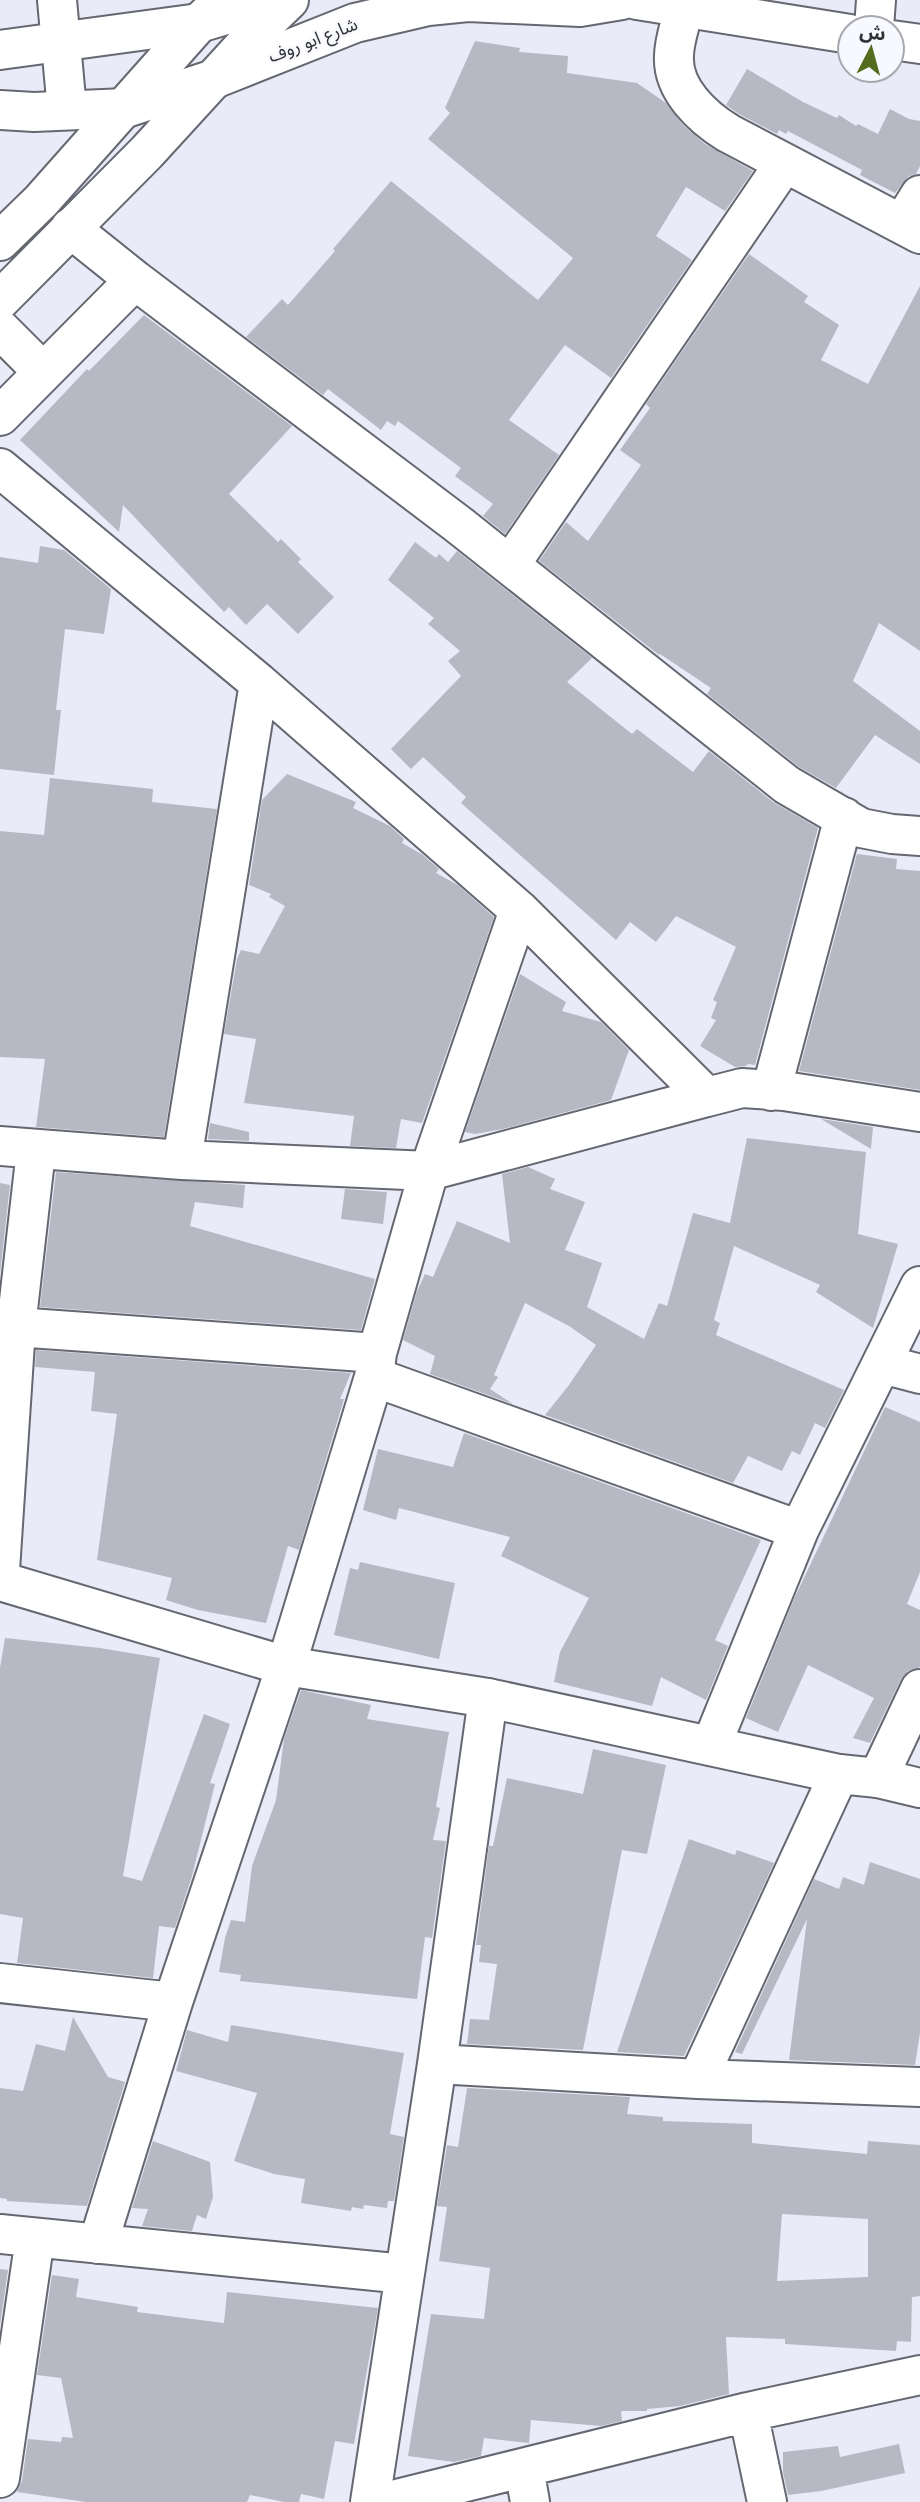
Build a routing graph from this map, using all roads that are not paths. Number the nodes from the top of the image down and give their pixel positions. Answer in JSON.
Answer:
{"nodes":[{"id":1,"x":57,"y":0,"type":"edge"},
{"id":2,"x":276,"y":0,"type":"edge"},
{"id":3,"x":289,"y":0,"type":"edge"},
{"id":4,"x":622,"y":0,"type":"edge"},
{"id":5,"x":637,"y":0,"type":"edge"},
{"id":6,"x":684,"y":8,"type":"junction"},
{"id":7,"x":211,"y":12,"type":"edge"},
{"id":8,"x":836,"y":32,"type":"edge"},
{"id":9,"x":60,"y":42,"type":"junction"},
{"id":10,"x":0,"y":50,"type":"edge"},
{"id":11,"x":214,"y":79,"type":"junction"},
{"id":12,"x":126,"y":107,"type":"junction"},
{"id":13,"x":0,"y":110,"type":"edge"},
{"id":14,"x":67,"y":110,"type":"junction"},
{"id":15,"x":784,"y":164,"type":"junction"},
{"id":16,"x":914,"y":218,"type":"edge"},
{"id":17,"x":70,"y":228,"type":"junction"},
{"id":18,"x":0,"y":241,"type":"edge"},
{"id":19,"x":135,"y":280,"type":"junction"},
{"id":20,"x":0,"y":300,"type":"edge"},
{"id":21,"x":0,"y":329,"type":"edge"},
{"id":22,"x":43,"y":372,"type":"junction"},
{"id":23,"x":0,"y":415,"type":"edge"},
{"id":24,"x":0,"y":468,"type":"edge"},
{"id":25,"x":510,"y":565,"type":"junction"},
{"id":26,"x":259,"y":682,"type":"junction"},
{"id":27,"x":844,"y":817,"type":"junction"},
{"id":28,"x":920,"y":836,"type":"edge"},
{"id":29,"x":519,"y":911,"type":"junction"},
{"id":30,"x":771,"y":1091,"type":"junction"},
{"id":31,"x":707,"y":1097,"type":"junction"},
{"id":32,"x":920,"y":1112,"type":"edge"},
{"id":33,"x":18,"y":1149,"type":"edge"},
{"id":34,"x":182,"y":1160,"type":"junction"},
{"id":35,"x":429,"y":1171,"type":"junction"},
{"id":36,"x":920,"y":1286,"type":"edge"},
{"id":37,"x":16,"y":1327,"type":"junction"},
{"id":38,"x":882,"y":1364,"type":"junction"},
{"id":39,"x":375,"y":1365,"type":"junction"},
{"id":40,"x":920,"y":1374,"type":"edge"},
{"id":41,"x":799,"y":1531,"type":"junction"},
{"id":42,"x":0,"y":1570,"type":"edge"},
{"id":43,"x":0,"y":1581,"type":"edge"},
{"id":44,"x":286,"y":1666,"type":"junction"},
{"id":45,"x":920,"y":1689,"type":"edge"},
{"id":46,"x":488,"y":1698,"type":"junction"},
{"id":47,"x":711,"y":1746,"type":"junction"},
{"id":48,"x":839,"y":1773,"type":"junction"},
{"id":49,"x":878,"y":1778,"type":"junction"},
{"id":50,"x":920,"y":1788,"type":"edge"},
{"id":51,"x":0,"y":1983,"type":"edge"},
{"id":52,"x":173,"y":2002,"type":"junction"},
{"id":53,"x":437,"y":2064,"type":"junction"},
{"id":54,"x":698,"y":2079,"type":"junction"},
{"id":55,"x":920,"y":2087,"type":"edge"},
{"id":56,"x":18,"y":2236,"type":"edge"},
{"id":57,"x":99,"y":2244,"type":"junction"},
{"id":58,"x":405,"y":2274,"type":"junction"},
{"id":59,"x":920,"y":2375,"type":"edge"},
{"id":60,"x":748,"y":2412,"type":"junction"},
{"id":61,"x":0,"y":2478,"type":"edge"},
{"id":62,"x":527,"y":2485,"type":"edge"},
{"id":63,"x":370,"y":2502,"type":"edge"},
{"id":64,"x":385,"y":2502,"type":"edge"},
{"id":65,"x":767,"y":2502,"type":"edge"}],
"edges":[{"from":1,"to":9,"type":"street"},
{"from":2,"to":7,"type":"street"},
{"from":3,"to":11,"type":"street"},
{"from":4,"to":11,"type":"street","name":"شارع ابو روف"},
{"from":5,"to":6,"type":"street"},
{"from":6,"to":8,"type":"street"},
{"from":6,"to":15,"type":"street"},
{"from":7,"to":9,"type":"street"},
{"from":7,"to":12,"type":"street"},
{"from":9,"to":10,"type":"street"},
{"from":9,"to":14,"type":"street"},
{"from":11,"to":12,"type":"street","name":"شارع ابو روف"},
{"from":11,"to":17,"type":"street"},
{"from":12,"to":14,"type":"street","name":"شارع ابو روف"},
{"from":12,"to":18,"type":"street"},
{"from":13,"to":14,"type":"street","name":"شارع ابو روف"},
{"from":15,"to":16,"type":"street"},
{"from":15,"to":25,"type":"street"},
{"from":17,"to":19,"type":"street"},
{"from":17,"to":20,"type":"street"},
{"from":19,"to":22,"type":"street"},
{"from":19,"to":25,"type":"street"},
{"from":21,"to":22,"type":"street"},
{"from":22,"to":23,"type":"street"},
{"from":24,"to":26,"type":"street"},
{"from":25,"to":27,"type":"street"},
{"from":26,"to":29,"type":"street"},
{"from":26,"to":34,"type":"street"},
{"from":27,"to":28,"type":"street"},
{"from":27,"to":30,"type":"street"},
{"from":29,"to":31,"type":"street"},
{"from":29,"to":35,"type":"street"},
{"from":30,"to":31,"type":"street"},
{"from":30,"to":32,"type":"street"},
{"from":31,"to":35,"type":"street"},
{"from":33,"to":34,"type":"street"},
{"from":33,"to":37,"type":"street"},
{"from":34,"to":35,"type":"street"},
{"from":35,"to":39,"type":"street"},
{"from":36,"to":38,"type":"street"},
{"from":37,"to":39,"type":"street"},
{"from":37,"to":42,"type":"street"},
{"from":38,"to":40,"type":"street"},
{"from":38,"to":41,"type":"street"},
{"from":39,"to":41,"type":"street"},
{"from":39,"to":44,"type":"street"},
{"from":41,"to":47,"type":"street"},
{"from":43,"to":44,"type":"street"},
{"from":44,"to":46,"type":"street"},
{"from":44,"to":52,"type":"street"},
{"from":45,"to":49,"type":"street"},
{"from":46,"to":47,"type":"street"},
{"from":46,"to":53,"type":"street"},
{"from":47,"to":48,"type":"street"},
{"from":48,"to":49,"type":"street"},
{"from":48,"to":54,"type":"street"},
{"from":49,"to":50,"type":"street"},
{"from":51,"to":52,"type":"street"},
{"from":52,"to":57,"type":"street"},
{"from":53,"to":54,"type":"street"},
{"from":53,"to":58,"type":"street"},
{"from":54,"to":55,"type":"street"},
{"from":56,"to":57,"type":"street"},
{"from":56,"to":61,"type":"street"},
{"from":57,"to":58,"type":"street"},
{"from":58,"to":63,"type":"street"},
{"from":59,"to":60,"type":"street"},
{"from":60,"to":62,"type":"street"},
{"from":60,"to":65,"type":"street"},
{"from":62,"to":64,"type":"street"}]}
